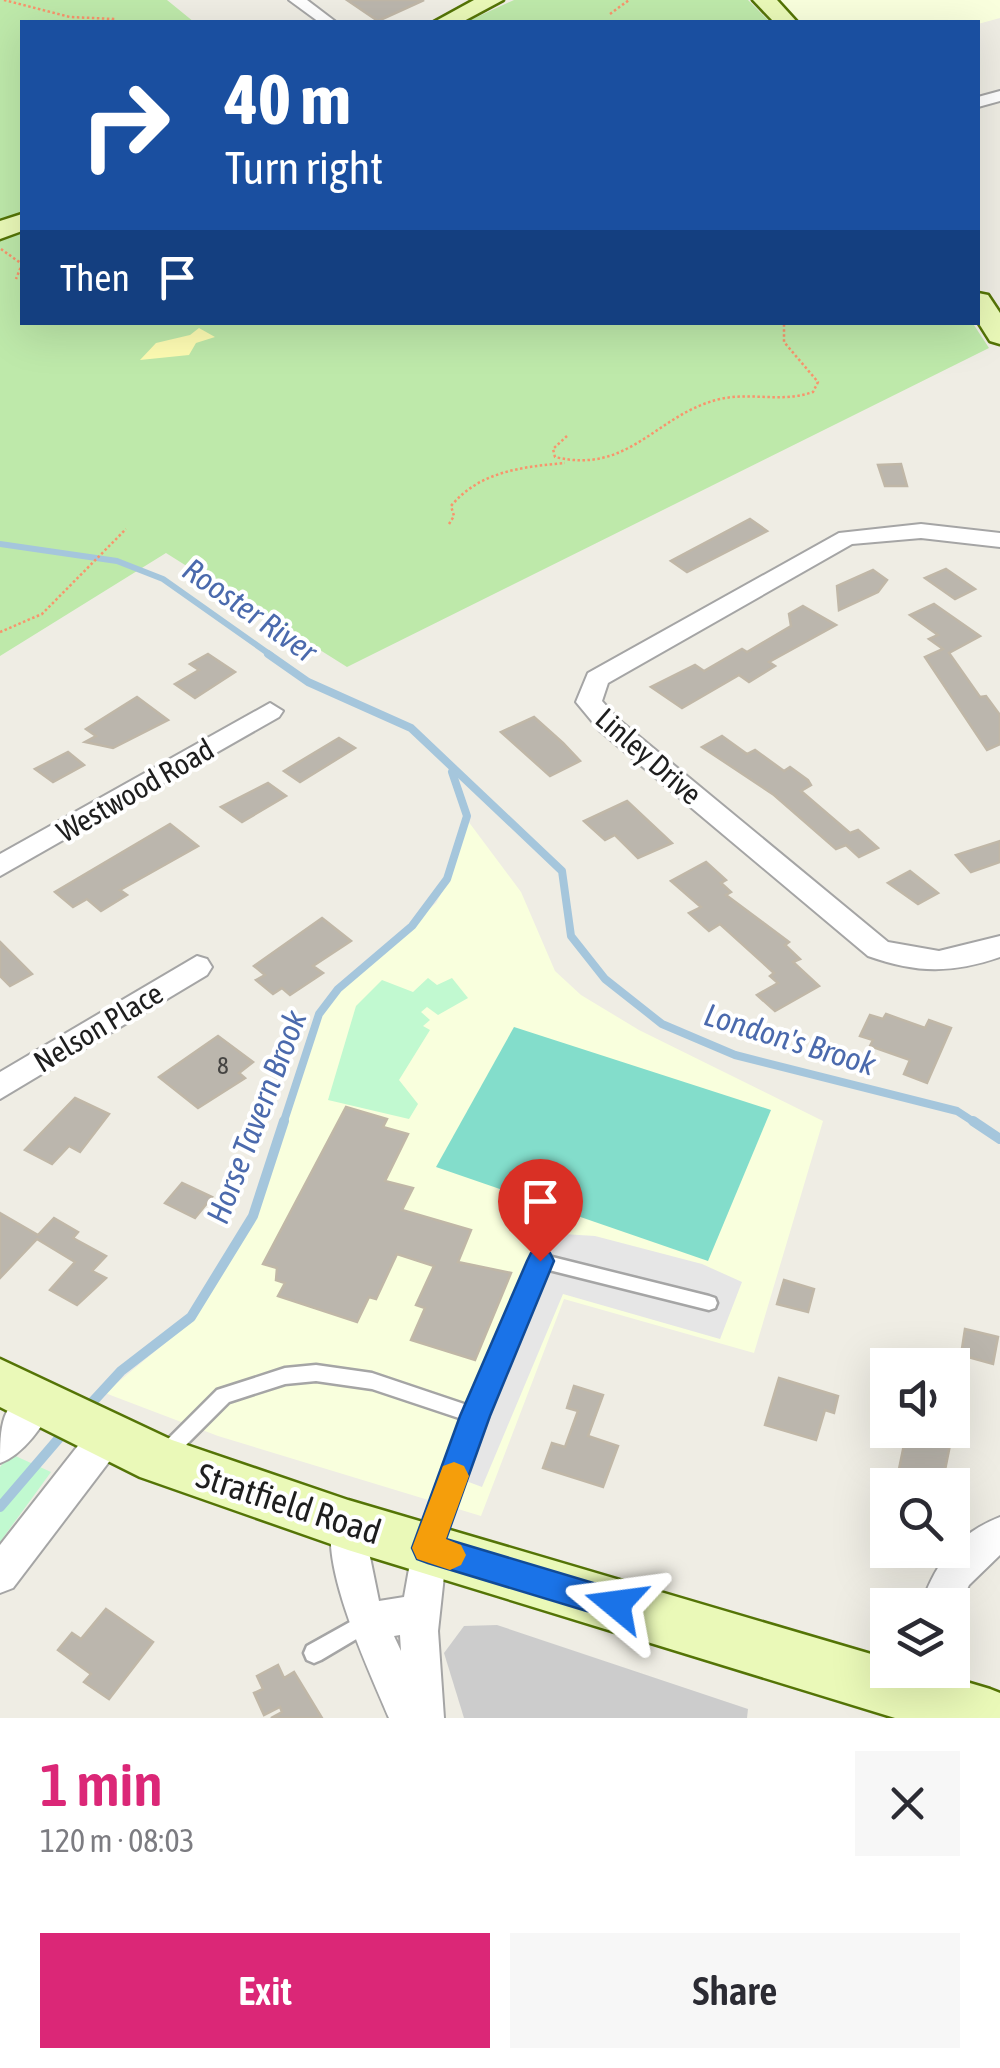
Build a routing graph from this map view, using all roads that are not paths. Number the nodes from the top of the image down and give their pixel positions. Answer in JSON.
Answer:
{"nodes":[{"id":1,"x":297,"y":0,"type":"edge"},
{"id":2,"x":492,"y":0,"type":"edge"},
{"id":3,"x":764,"y":0,"type":"edge"},
{"id":4,"x":325,"y":20,"type":"edge"},
{"id":5,"x":448,"y":20,"type":"edge"},
{"id":6,"x":784,"y":20,"type":"edge"},
{"id":7,"x":980,"y":304,"type":"edge"},
{"id":8,"x":1000,"y":335,"type":"edge"},
{"id":9,"x":1000,"y":540,"type":"edge"},
{"id":10,"x":270,"y":711,"type":"dead end"},
{"id":11,"x":0,"y":866,"type":"edge"},
{"id":12,"x":1000,"y":946,"type":"edge"},
{"id":13,"x":197,"y":967,"type":"dead end"},
{"id":14,"x":0,"y":1087,"type":"edge"},
{"id":15,"x":709,"y":1303,"type":"dead end"},
{"id":16,"x":61,"y":1413,"type":"edge"},
{"id":17,"x":475,"y":1416,"type":"junction"},
{"id":18,"x":0,"y":1447,"type":"edge"},
{"id":19,"x":159,"y":1460,"type":"junction"},
{"id":20,"x":348,"y":1524,"type":"junction"},
{"id":21,"x":1000,"y":1535,"type":"edge"},
{"id":22,"x":428,"y":1548,"type":"junction"},
{"id":23,"x":0,"y":1575,"type":"edge"},
{"id":24,"x":945,"y":1588,"type":"edge"},
{"id":25,"x":421,"y":1613,"type":"junction"},
{"id":26,"x":368,"y":1621,"type":"junction"},
{"id":27,"x":314,"y":1653,"type":"dead end"},
{"id":28,"x":870,"y":1668,"type":"edge"},
{"id":29,"x":932,"y":1688,"type":"edge"},
{"id":30,"x":410,"y":1718,"type":"edge"},
{"id":31,"x":424,"y":1718,"type":"edge"},
{"id":32,"x":990,"y":1718,"type":"edge"}],
"edges":[{"from":1,"to":4,"type":"street"},
{"from":2,"to":5,"type":"main road"},
{"from":3,"to":6,"type":"main road"},
{"from":7,"to":8,"type":"main road"},
{"from":9,"to":12,"type":"street","name":"Linley Drive"},
{"from":10,"to":11,"type":"street","name":"Westwood Road"},
{"from":13,"to":14,"type":"street","name":"Nelson Place"},
{"from":15,"to":17,"type":"lane"},
{"from":16,"to":18,"type":"street"},
{"from":16,"to":19,"type":"main road","name":"Stratfield Road"},
{"from":16,"to":23,"type":"street"},
{"from":17,"to":19,"type":"lane"},
{"from":17,"to":22,"type":"lane"},
{"from":19,"to":20,"type":"main road","name":"Stratfield Road"},
{"from":20,"to":22,"type":"main road","name":"Stratfield Road"},
{"from":20,"to":26,"type":"street"},
{"from":21,"to":24,"type":"street"},
{"from":22,"to":25,"type":"street"},
{"from":22,"to":28,"type":"main road","name":"Stratfield Road"},
{"from":25,"to":26,"type":"street"},
{"from":25,"to":31,"type":"street"},
{"from":26,"to":27,"type":"lane"},
{"from":26,"to":30,"type":"street"},
{"from":29,"to":32,"type":"main road","name":"Stratfield Road"}]}
